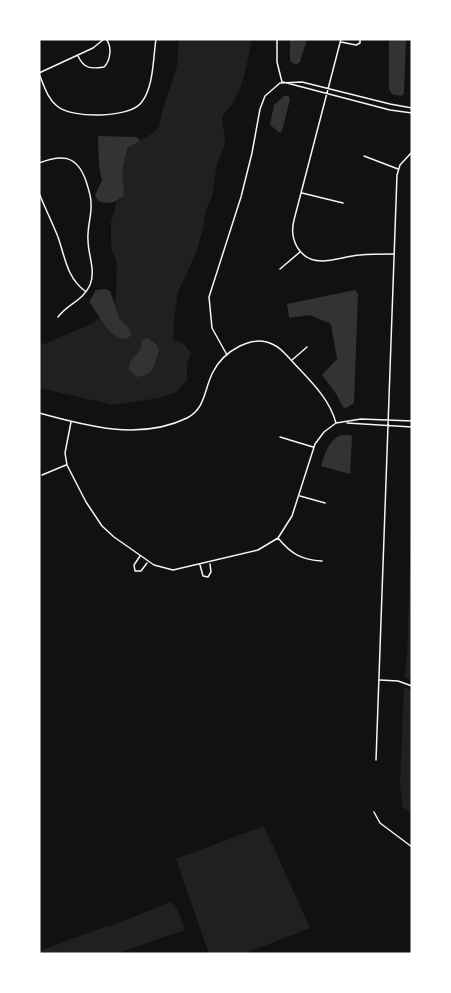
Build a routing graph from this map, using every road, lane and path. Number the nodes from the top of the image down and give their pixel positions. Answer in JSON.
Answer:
{"nodes":[{"id":1,"x":105,"y":39,"type":"edge"},
{"id":2,"x":156,"y":39,"type":"edge"},
{"id":3,"x":277,"y":39,"type":"edge"},
{"id":4,"x":360,"y":39,"type":"edge"},
{"id":5,"x":340,"y":41,"type":"edge"},
{"id":6,"x":78,"y":55,"type":"junction"},
{"id":7,"x":39,"y":73,"type":"edge"},
{"id":8,"x":282,"y":82,"type":"junction"},
{"id":9,"x":328,"y":89,"type":"junction"},
{"id":10,"x":326,"y":94,"type":"junction"},
{"id":11,"x":412,"y":108,"type":"edge"},
{"id":12,"x":412,"y":113,"type":"edge"},
{"id":13,"x":412,"y":152,"type":"edge"},
{"id":14,"x":364,"y":156,"type":"dead end"},
{"id":15,"x":39,"y":163,"type":"edge"},
{"id":16,"x":399,"y":169,"type":"junction"},
{"id":17,"x":39,"y":193,"type":"edge"},
{"id":18,"x":301,"y":193,"type":"junction"},
{"id":19,"x":343,"y":203,"type":"dead end"},
{"id":20,"x":300,"y":251,"type":"junction"},
{"id":21,"x":394,"y":254,"type":"junction"},
{"id":22,"x":280,"y":270,"type":"dead end"},
{"id":23,"x":86,"y":292,"type":"junction"},
{"id":24,"x":58,"y":316,"type":"dead end"},
{"id":25,"x":307,"y":346,"type":"dead end"},
{"id":26,"x":227,"y":355,"type":"junction"},
{"id":27,"x":291,"y":360,"type":"junction"},
{"id":28,"x":39,"y":413,"type":"edge"},
{"id":29,"x":388,"y":420,"type":"junction"},
{"id":30,"x":412,"y":421,"type":"edge"},
{"id":31,"x":71,"y":422,"type":"junction"},
{"id":32,"x":344,"y":422,"type":"junction"},
{"id":33,"x":336,"y":423,"type":"junction"},
{"id":34,"x":388,"y":426,"type":"junction"},
{"id":35,"x":412,"y":427,"type":"edge"},
{"id":36,"x":280,"y":437,"type":"dead end"},
{"id":37,"x":314,"y":447,"type":"junction"},
{"id":38,"x":67,"y":465,"type":"junction"},
{"id":39,"x":42,"y":475,"type":"dead end"},
{"id":40,"x":299,"y":495,"type":"junction"},
{"id":41,"x":325,"y":503,"type":"dead end"},
{"id":42,"x":278,"y":538,"type":"junction"},
{"id":43,"x":140,"y":555,"type":"junction"},
{"id":44,"x":148,"y":561,"type":"junction"},
{"id":45,"x":322,"y":561,"type":"dead end"},
{"id":46,"x":209,"y":562,"type":"junction"},
{"id":47,"x":200,"y":565,"type":"junction"},
{"id":48,"x":379,"y":680,"type":"junction"},
{"id":49,"x":412,"y":686,"type":"edge"},
{"id":50,"x":376,"y":760,"type":"dead end"},
{"id":51,"x":374,"y":812,"type":"dead end"},
{"id":52,"x":412,"y":847,"type":"edge"}],
"edges":[{"from":1,"to":6,"type":"street"},
{"from":1,"to":6,"type":"street"},
{"from":2,"to":7,"type":"street"},
{"from":3,"to":8,"type":"street"},
{"from":4,"to":5,"type":"street"},
{"from":5,"to":9,"type":"street"},
{"from":6,"to":7,"type":"street"},
{"from":8,"to":9,"type":"street"},
{"from":8,"to":10,"type":"street"},
{"from":8,"to":26,"type":"street"},
{"from":9,"to":10,"type":"street"},
{"from":9,"to":11,"type":"street"},
{"from":10,"to":12,"type":"street"},
{"from":10,"to":18,"type":"street"},
{"from":13,"to":16,"type":"street"},
{"from":14,"to":16,"type":"street"},
{"from":15,"to":23,"type":"street"},
{"from":16,"to":21,"type":"street"},
{"from":17,"to":23,"type":"street"},
{"from":18,"to":19,"type":"street"},
{"from":18,"to":20,"type":"street"},
{"from":20,"to":21,"type":"street"},
{"from":20,"to":22,"type":"street"},
{"from":21,"to":29,"type":"street"},
{"from":23,"to":24,"type":"street"},
{"from":25,"to":27,"type":"street"},
{"from":26,"to":27,"type":"street"},
{"from":26,"to":31,"type":"street"},
{"from":27,"to":33,"type":"street"},
{"from":28,"to":31,"type":"street"},
{"from":29,"to":30,"type":"street"},
{"from":29,"to":32,"type":"street"},
{"from":29,"to":34,"type":"street"},
{"from":31,"to":38,"type":"street"},
{"from":32,"to":33,"type":"street"},
{"from":32,"to":34,"type":"street"},
{"from":33,"to":37,"type":"street"},
{"from":34,"to":35,"type":"street"},
{"from":34,"to":48,"type":"street"},
{"from":36,"to":37,"type":"street"},
{"from":37,"to":40,"type":"street"},
{"from":38,"to":39,"type":"street"},
{"from":38,"to":43,"type":"street"},
{"from":40,"to":41,"type":"street"},
{"from":40,"to":42,"type":"street"},
{"from":42,"to":45,"type":"street"},
{"from":42,"to":46,"type":"street"},
{"from":43,"to":44,"type":"street"},
{"from":43,"to":44,"type":"street"},
{"from":44,"to":47,"type":"street"},
{"from":46,"to":47,"type":"street"},
{"from":46,"to":47,"type":"street"},
{"from":48,"to":49,"type":"street"},
{"from":48,"to":50,"type":"street"},
{"from":51,"to":52,"type":"street"}]}
